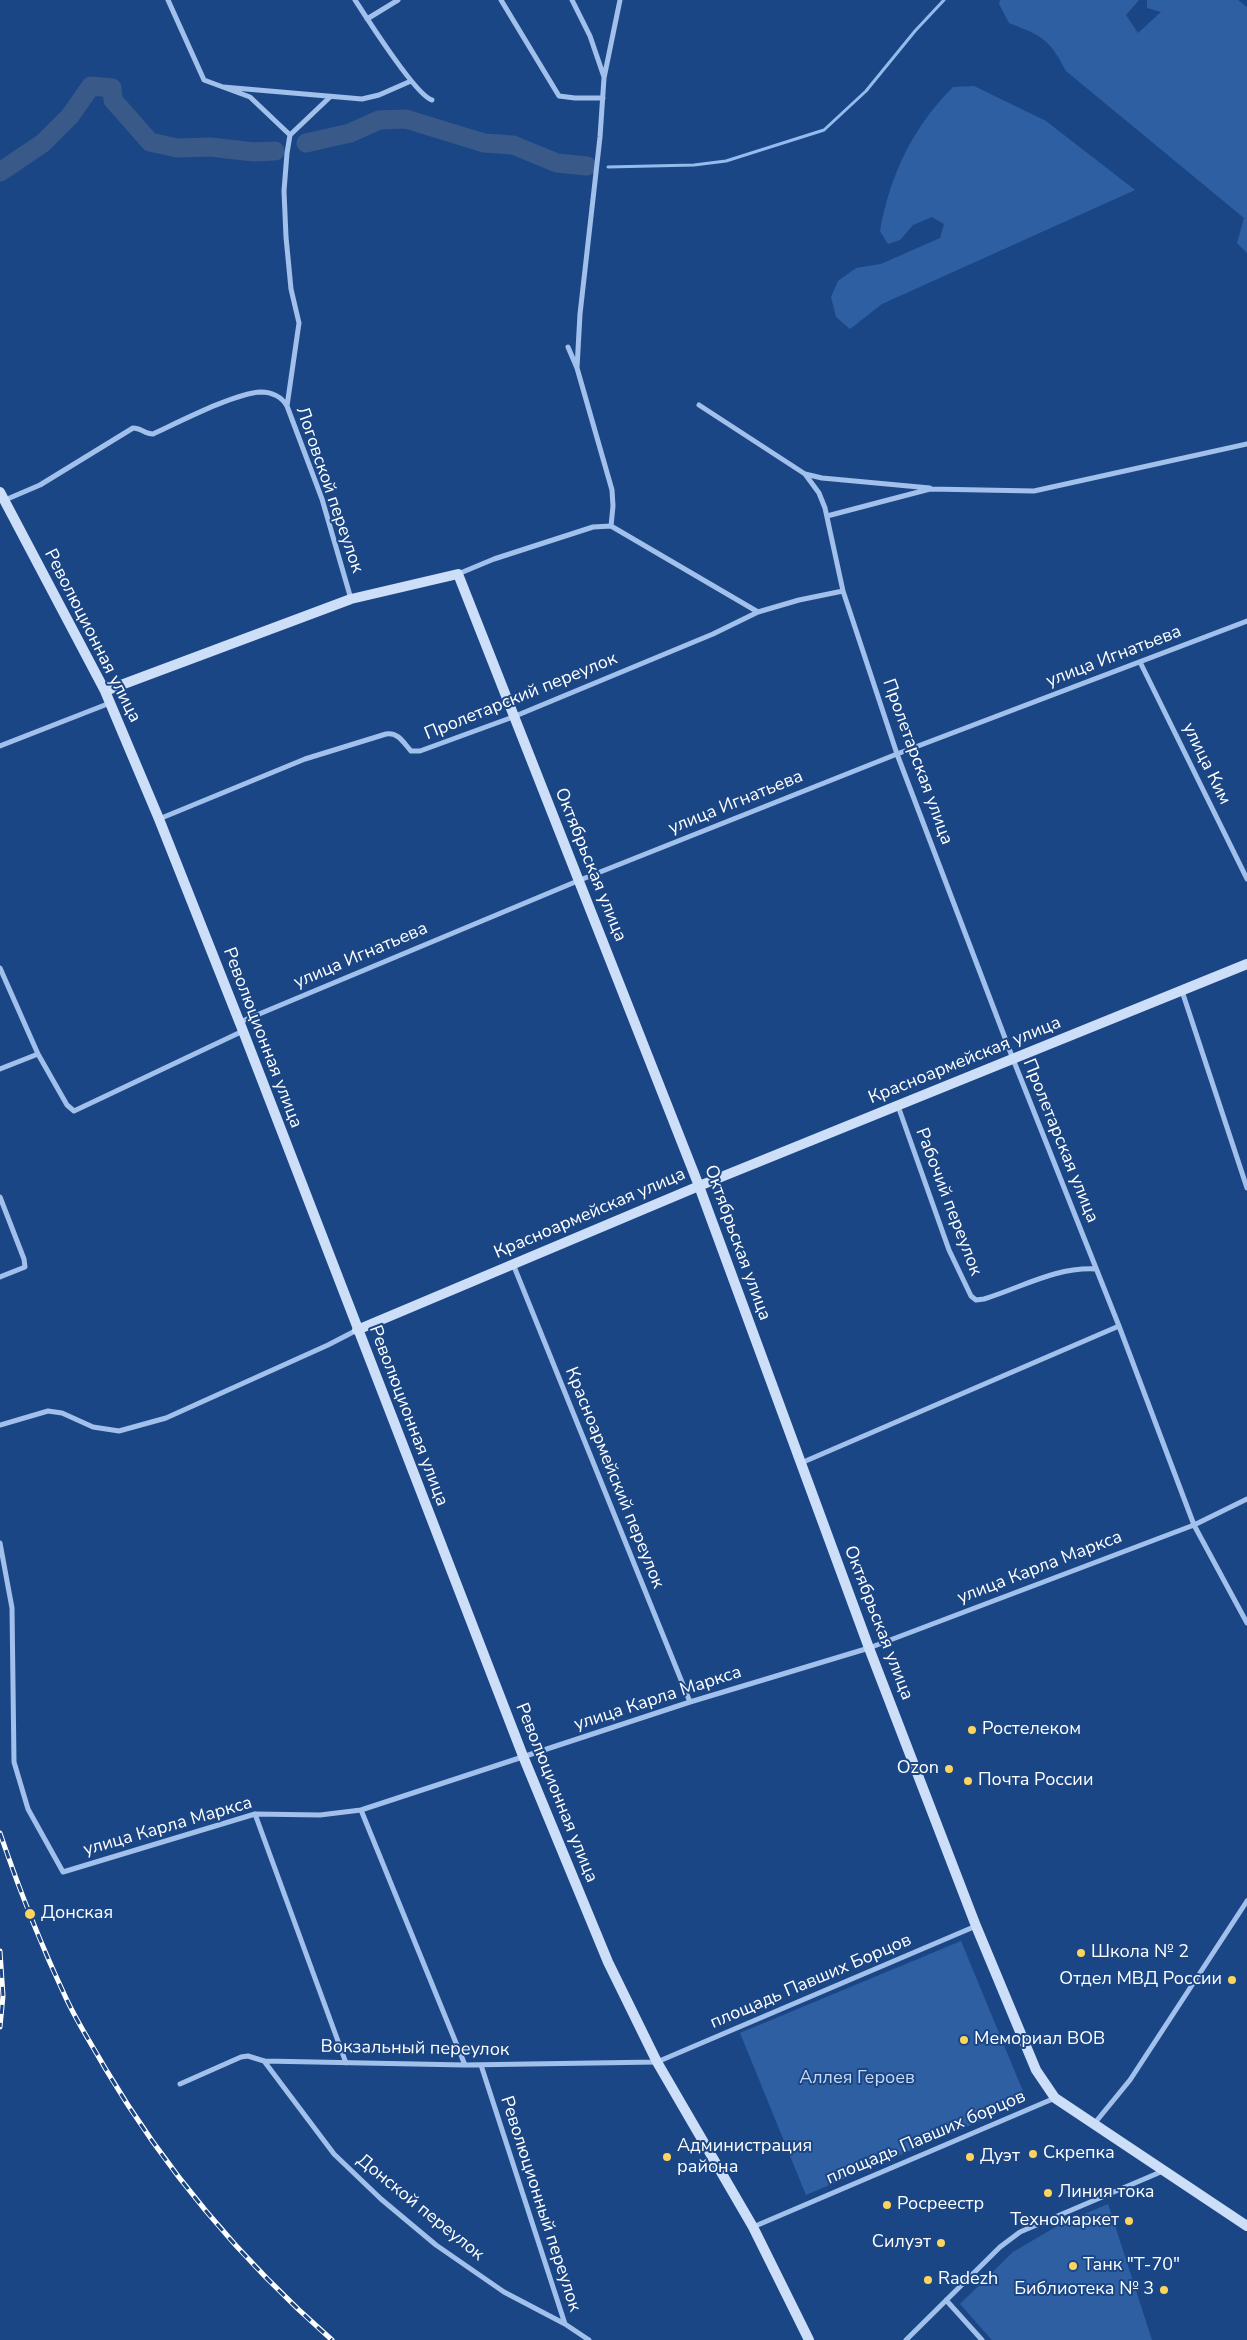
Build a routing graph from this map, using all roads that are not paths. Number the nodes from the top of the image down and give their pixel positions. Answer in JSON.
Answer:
{"nodes":[{"id":1,"x":168,"y":0,"type":"edge"},
{"id":2,"x":355,"y":0,"type":"edge"},
{"id":3,"x":398,"y":0,"type":"edge"},
{"id":4,"x":501,"y":0,"type":"edge"},
{"id":5,"x":572,"y":0,"type":"edge"},
{"id":6,"x":620,"y":0,"type":"edge"},
{"id":7,"x":367,"y":19,"type":"junction"},
{"id":8,"x":604,"y":78,"type":"junction"},
{"id":9,"x":411,"y":81,"type":"junction"},
{"id":10,"x":223,"y":87,"type":"junction"},
{"id":11,"x":330,"y":97,"type":"junction"},
{"id":12,"x":603,"y":98,"type":"junction"},
{"id":13,"x":432,"y":100,"type":"dead end"},
{"id":14,"x":290,"y":135,"type":"junction"},
{"id":15,"x":568,"y":347,"type":"dead end"},
{"id":16,"x":577,"y":368,"type":"junction"},
{"id":17,"x":699,"y":405,"type":"dead end"},
{"id":18,"x":287,"y":406,"type":"junction"},
{"id":19,"x":1247,"y":444,"type":"edge"},
{"id":20,"x":805,"y":474,"type":"junction"},
{"id":21,"x":940,"y":489,"type":"junction"},
{"id":22,"x":2,"y":496,"type":"edge"},
{"id":23,"x":827,"y":516,"type":"junction"},
{"id":24,"x":611,"y":526,"type":"junction"},
{"id":25,"x":458,"y":574,"type":"junction"},
{"id":26,"x":843,"y":591,"type":"junction"},
{"id":27,"x":351,"y":599,"type":"junction"},
{"id":28,"x":758,"y":612,"type":"junction"},
{"id":29,"x":1247,"y":621,"type":"edge"},
{"id":30,"x":1140,"y":662,"type":"junction"},
{"id":31,"x":106,"y":691,"type":"junction"},
{"id":32,"x":110,"y":703,"type":"junction"},
{"id":33,"x":513,"y":717,"type":"junction"},
{"id":34,"x":0,"y":746,"type":"edge"},
{"id":35,"x":898,"y":754,"type":"junction"},
{"id":36,"x":159,"y":819,"type":"junction"},
{"id":37,"x":580,"y":880,"type":"junction"},
{"id":38,"x":1247,"y":880,"type":"edge"},
{"id":39,"x":1247,"y":964,"type":"edge"},
{"id":40,"x":0,"y":968,"type":"edge"},
{"id":41,"x":1182,"y":991,"type":"junction"},
{"id":42,"x":241,"y":1026,"type":"junction"},
{"id":43,"x":38,"y":1054,"type":"junction"},
{"id":44,"x":1013,"y":1059,"type":"junction"},
{"id":45,"x":0,"y":1068,"type":"edge"},
{"id":46,"x":898,"y":1106,"type":"junction"},
{"id":47,"x":698,"y":1186,"type":"junction"},
{"id":48,"x":1247,"y":1188,"type":"edge"},
{"id":49,"x":0,"y":1197,"type":"edge"},
{"id":50,"x":513,"y":1264,"type":"junction"},
{"id":51,"x":1096,"y":1269,"type":"junction"},
{"id":52,"x":0,"y":1277,"type":"edge"},
{"id":53,"x":1119,"y":1326,"type":"junction"},
{"id":54,"x":357,"y":1330,"type":"junction"},
{"id":55,"x":0,"y":1425,"type":"edge"},
{"id":56,"x":801,"y":1463,"type":"junction"},
{"id":57,"x":1247,"y":1499,"type":"edge"},
{"id":58,"x":1194,"y":1525,"type":"junction"},
{"id":59,"x":0,"y":1543,"type":"edge"},
{"id":60,"x":1247,"y":1624,"type":"edge"},
{"id":61,"x":869,"y":1648,"type":"junction"},
{"id":62,"x":690,"y":1702,"type":"junction"},
{"id":63,"x":523,"y":1756,"type":"junction"},
{"id":64,"x":361,"y":1810,"type":"junction"},
{"id":65,"x":255,"y":1814,"type":"junction"},
{"id":66,"x":1247,"y":1902,"type":"edge"},
{"id":67,"x":976,"y":1926,"type":"junction"},
{"id":68,"x":264,"y":2061,"type":"junction"},
{"id":69,"x":346,"y":2062,"type":"junction"},
{"id":70,"x":657,"y":2062,"type":"junction"},
{"id":71,"x":465,"y":2065,"type":"junction"},
{"id":72,"x":480,"y":2065,"type":"junction"},
{"id":73,"x":180,"y":2084,"type":"dead end"},
{"id":74,"x":1055,"y":2098,"type":"junction"},
{"id":75,"x":1094,"y":2125,"type":"junction"},
{"id":76,"x":1164,"y":2170,"type":"junction"},
{"id":77,"x":1247,"y":2226,"type":"edge"},
{"id":78,"x":753,"y":2227,"type":"junction"},
{"id":79,"x":946,"y":2300,"type":"junction"},
{"id":80,"x":565,"y":2324,"type":"junction"},
{"id":81,"x":589,"y":2340,"type":"edge"},
{"id":82,"x":809,"y":2340,"type":"edge"},
{"id":83,"x":906,"y":2340,"type":"edge"},
{"id":84,"x":982,"y":2340,"type":"edge"}],
"edges":[{"from":1,"to":10,"type":"street"},
{"from":2,"to":7,"type":"street"},
{"from":3,"to":7,"type":"street"},
{"from":4,"to":12,"type":"street"},
{"from":5,"to":8,"type":"street"},
{"from":6,"to":8,"type":"street"},
{"from":7,"to":9,"type":"street"},
{"from":8,"to":12,"type":"street"},
{"from":9,"to":11,"type":"street"},
{"from":9,"to":13,"type":"street"},
{"from":10,"to":11,"type":"street"},
{"from":10,"to":14,"type":"street"},
{"from":11,"to":14,"type":"street"},
{"from":12,"to":16,"type":"street"},
{"from":14,"to":18,"type":"street"},
{"from":15,"to":16,"type":"street"},
{"from":16,"to":24,"type":"street"},
{"from":17,"to":20,"type":"street"},
{"from":18,"to":22,"type":"street","name":"Логовской переулок"},
{"from":18,"to":27,"type":"street","name":"Логовской переулок"},
{"from":19,"to":21,"type":"street"},
{"from":20,"to":21,"type":"street"},
{"from":20,"to":23,"type":"street","name":"Пролетарская улица"},
{"from":21,"to":23,"type":"street"},
{"from":22,"to":31,"type":"street","name":"Революционная улица"},
{"from":23,"to":26,"type":"street","name":"Пролетарская улица"},
{"from":24,"to":25,"type":"street"},
{"from":24,"to":28,"type":"street"},
{"from":25,"to":27,"type":"street"},
{"from":25,"to":33,"type":"street","name":"Октябрьская улица"},
{"from":26,"to":28,"type":"street","name":"Пролетарский переулок"},
{"from":26,"to":35,"type":"street","name":"Пролетарская улица"},
{"from":27,"to":31,"type":"street"},
{"from":28,"to":33,"type":"street","name":"Пролетарский переулок"},
{"from":29,"to":30,"type":"street","name":"улица Игнатьева"},
{"from":30,"to":35,"type":"street","name":"улица Игнатьева"},
{"from":30,"to":38,"type":"street","name":"улица Ким"},
{"from":31,"to":32,"type":"street","name":"Революционная улица"},
{"from":32,"to":34,"type":"street"},
{"from":32,"to":36,"type":"street","name":"Революционная улица"},
{"from":33,"to":36,"type":"street","name":"Пролетарский переулок"},
{"from":33,"to":37,"type":"street","name":"Октябрьская улица"},
{"from":35,"to":37,"type":"street","name":"улица Игнатьева"},
{"from":35,"to":44,"type":"street","name":"Пролетарская улица"},
{"from":36,"to":42,"type":"street","name":"Революционная улица"},
{"from":37,"to":42,"type":"street","name":"улица Игнатьева"},
{"from":37,"to":47,"type":"street","name":"Октябрьская улица"},
{"from":39,"to":41,"type":"street","name":"Красноармейская улица"},
{"from":40,"to":43,"type":"street"},
{"from":41,"to":44,"type":"street","name":"Красноармейская улица"},
{"from":41,"to":48,"type":"street"},
{"from":42,"to":43,"type":"street","name":"улица Игнатьева"},
{"from":42,"to":54,"type":"street","name":"Революционная улица"},
{"from":43,"to":45,"type":"street"},
{"from":44,"to":46,"type":"street","name":"Красноармейская улица"},
{"from":44,"to":51,"type":"street","name":"Пролетарская улица"},
{"from":46,"to":47,"type":"street","name":"Красноармейская улица"},
{"from":46,"to":51,"type":"street","name":"Рабочий переулок"},
{"from":47,"to":50,"type":"street","name":"Красноармейская улица"},
{"from":47,"to":56,"type":"street","name":"Октябрьская улица"},
{"from":49,"to":52,"type":"street"},
{"from":50,"to":54,"type":"street","name":"Красноармейская улица"},
{"from":50,"to":62,"type":"street","name":"Красноармейский переулок"},
{"from":51,"to":53,"type":"street","name":"Пролетарская улица"},
{"from":53,"to":56,"type":"street"},
{"from":53,"to":58,"type":"street","name":"Пролетарская улица"},
{"from":54,"to":55,"type":"street","name":"Красноармейская улица"},
{"from":54,"to":63,"type":"street","name":"Революционная улица"},
{"from":56,"to":61,"type":"street","name":"Октябрьская улица"},
{"from":57,"to":58,"type":"street","name":"улица Карла Маркса"},
{"from":58,"to":60,"type":"street","name":"Пролетарская улица"},
{"from":58,"to":61,"type":"street","name":"улица Карла Маркса"},
{"from":59,"to":65,"type":"street","name":"улица Карла Маркса"},
{"from":61,"to":62,"type":"street","name":"улица Карла Маркса"},
{"from":61,"to":67,"type":"street","name":"Октябрьская улица"},
{"from":62,"to":63,"type":"street","name":"улица Карла Маркса"},
{"from":63,"to":64,"type":"street","name":"улица Карла Маркса"},
{"from":63,"to":70,"type":"street","name":"Революционная улица"},
{"from":64,"to":65,"type":"street","name":"улица Карла Маркса"},
{"from":64,"to":71,"type":"street"},
{"from":65,"to":69,"type":"street"},
{"from":66,"to":75,"type":"street"},
{"from":67,"to":70,"type":"street","name":"площадь Павших Борцов"},
{"from":67,"to":74,"type":"street","name":"Октябрьская улица"},
{"from":68,"to":69,"type":"street","name":"Вокзальный переулок"},
{"from":68,"to":73,"type":"street","name":"Вокзальный переулок"},
{"from":68,"to":80,"type":"street","name":"Донской переулок"},
{"from":69,"to":71,"type":"street","name":"Вокзальный переулок"},
{"from":70,"to":72,"type":"street","name":"Вокзальный переулок"},
{"from":70,"to":78,"type":"street","name":"Революционная улица"},
{"from":71,"to":72,"type":"street","name":"Вокзальный переулок"},
{"from":72,"to":80,"type":"street","name":"Революционный переулок"},
{"from":74,"to":75,"type":"street"},
{"from":74,"to":78,"type":"street","name":"площадь Павших борцов"},
{"from":75,"to":76,"type":"street"},
{"from":76,"to":77,"type":"street"},
{"from":76,"to":79,"type":"street"},
{"from":78,"to":82,"type":"street","name":"Революционная улица"},
{"from":79,"to":83,"type":"street"},
{"from":79,"to":84,"type":"street"},
{"from":80,"to":81,"type":"street","name":"Революционный переулок"}]}
